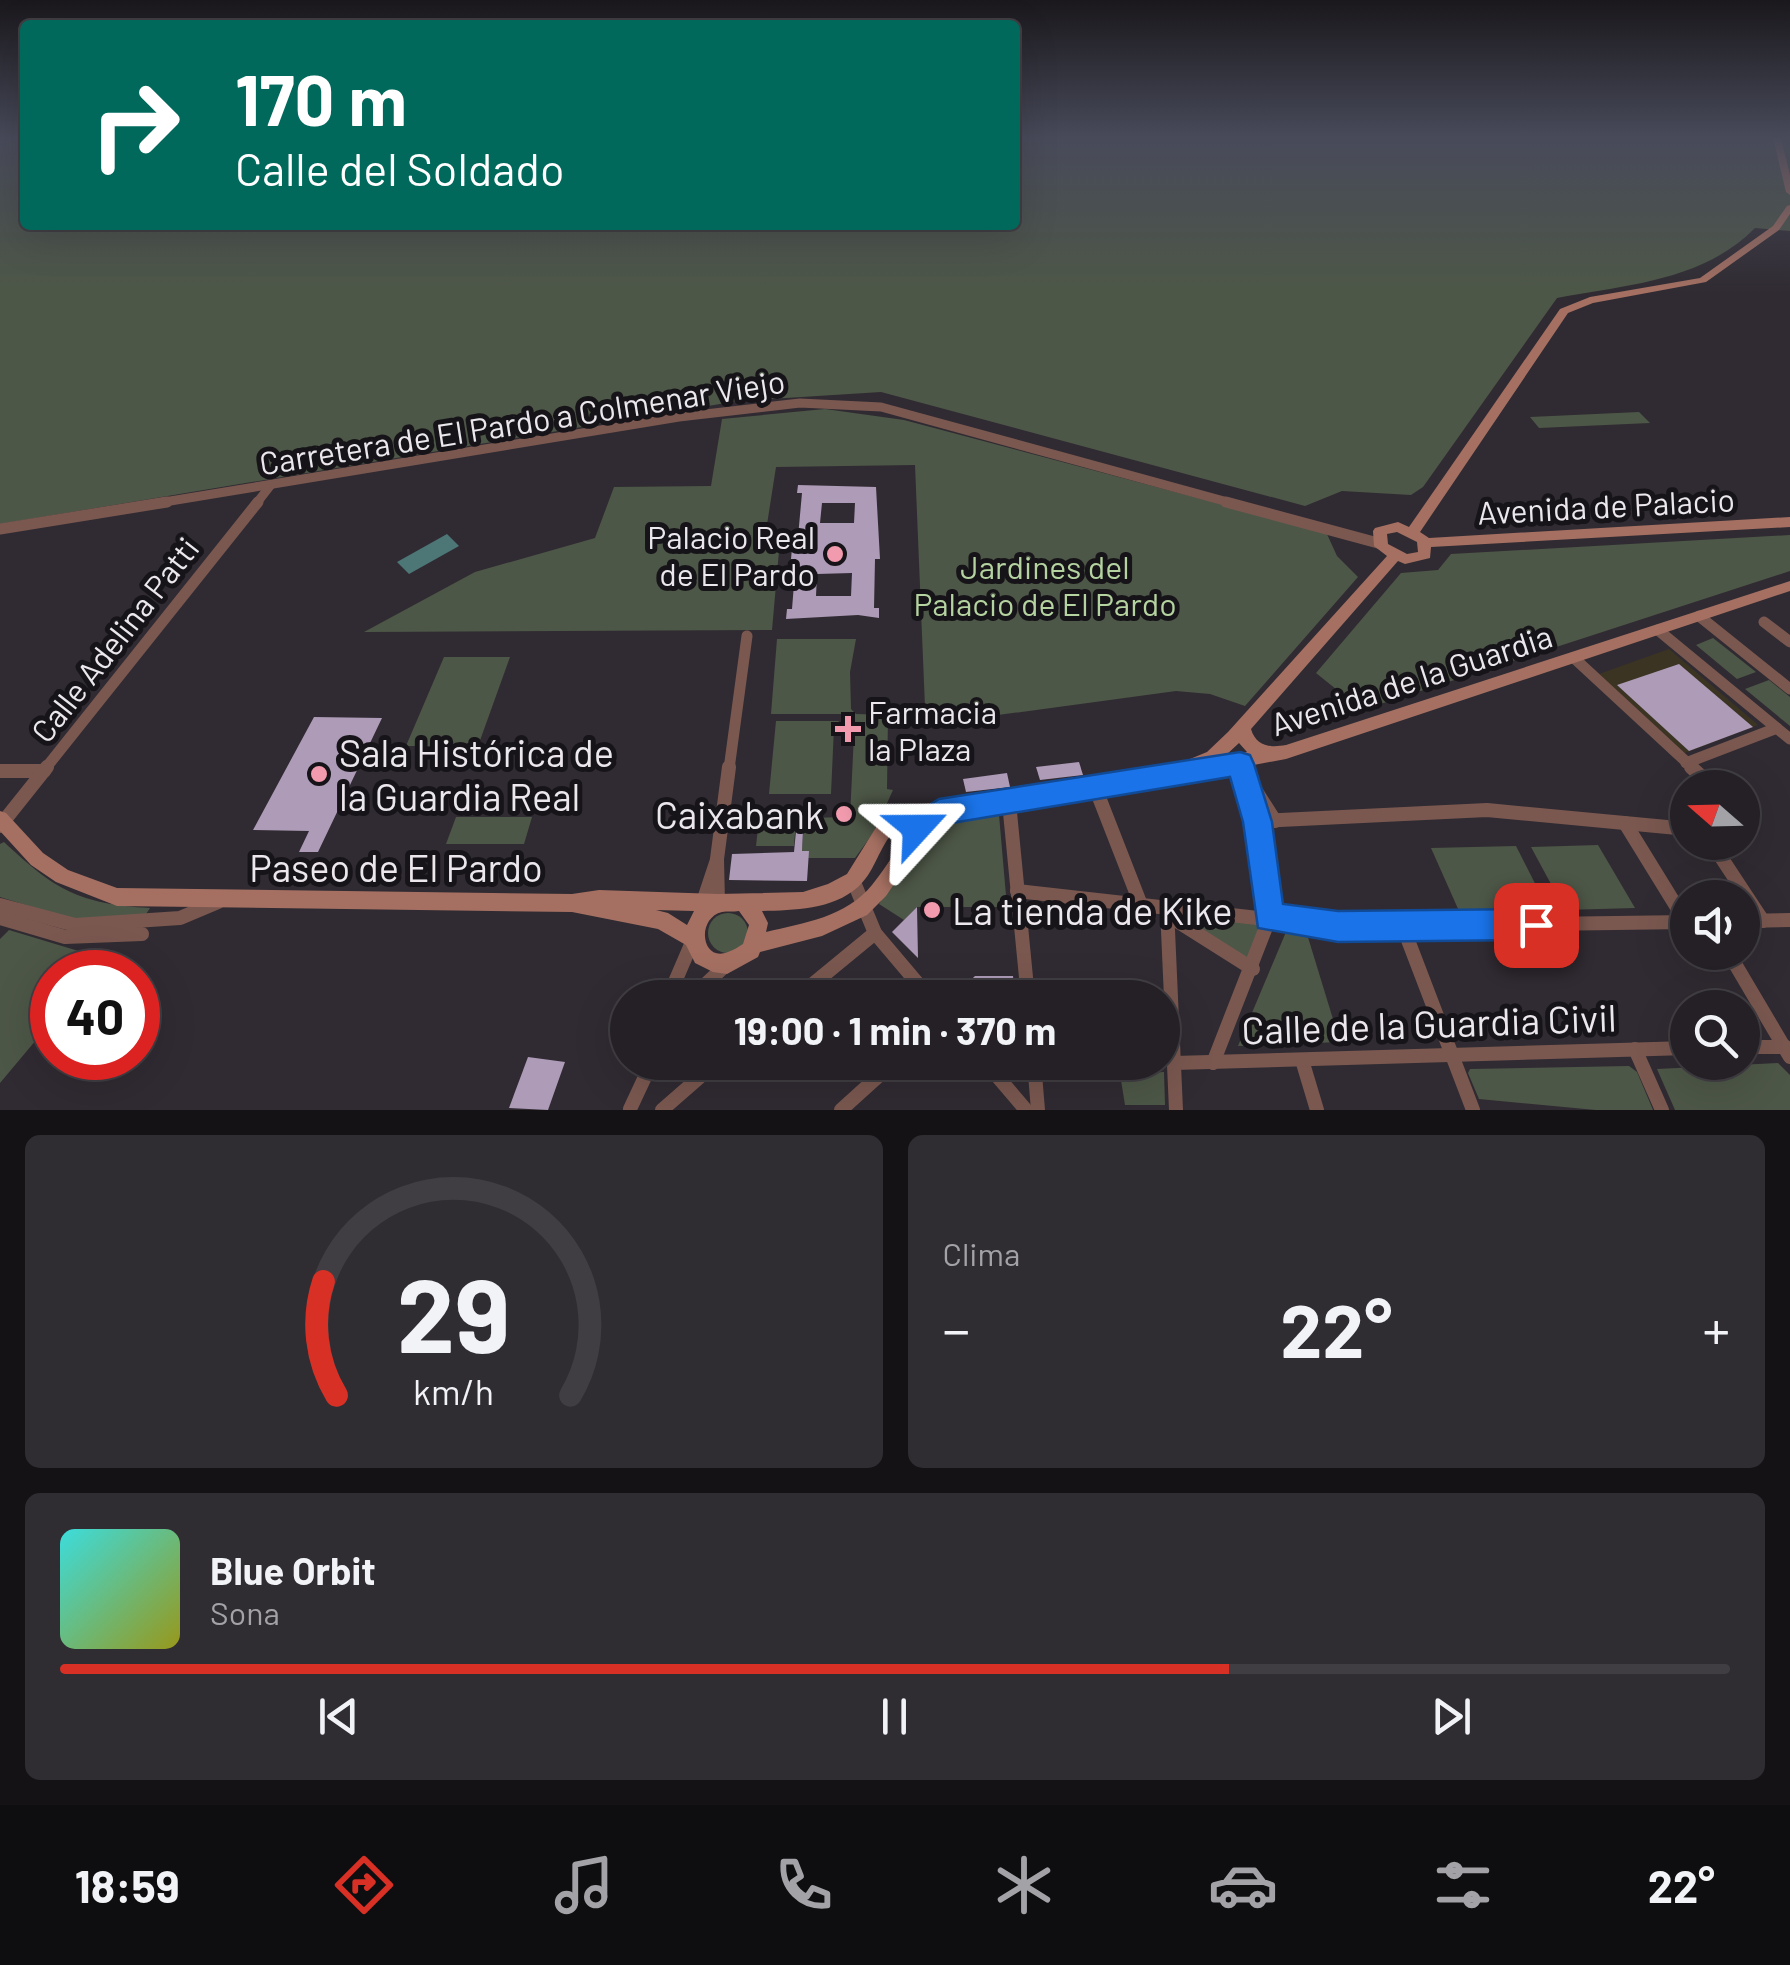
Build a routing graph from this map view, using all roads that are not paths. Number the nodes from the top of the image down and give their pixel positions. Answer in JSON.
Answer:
{"nodes":[{"id":1,"x":1790,"y":208,"type":"edge"},
{"id":2,"x":270,"y":486,"type":"junction"},
{"id":3,"x":1790,"y":522,"type":"edge"},
{"id":4,"x":0,"y":529,"type":"edge"},
{"id":5,"x":1413,"y":532,"type":"junction"},
{"id":6,"x":1379,"y":537,"type":"junction"},
{"id":7,"x":1426,"y":542,"type":"junction"},
{"id":8,"x":1394,"y":556,"type":"junction"},
{"id":9,"x":1790,"y":586,"type":"edge"},
{"id":10,"x":1698,"y":616,"type":"junction"},
{"id":11,"x":1764,"y":622,"type":"dead end"},
{"id":12,"x":1658,"y":630,"type":"junction"},
{"id":13,"x":747,"y":636,"type":"dead end"},
{"id":14,"x":1790,"y":642,"type":"edge"},
{"id":15,"x":1574,"y":658,"type":"junction"},
{"id":16,"x":1790,"y":689,"type":"edge"},
{"id":17,"x":1777,"y":728,"type":"junction"},
{"id":18,"x":1239,"y":732,"type":"junction"},
{"id":19,"x":1790,"y":739,"type":"edge"},
{"id":20,"x":1286,"y":752,"type":"junction"},
{"id":21,"x":1213,"y":756,"type":"junction"},
{"id":22,"x":1686,"y":763,"type":"junction"},
{"id":23,"x":1181,"y":770,"type":"junction"},
{"id":24,"x":1694,"y":770,"type":"edge"},
{"id":25,"x":0,"y":771,"type":"edge"},
{"id":26,"x":44,"y":771,"type":"junction"},
{"id":27,"x":1244,"y":771,"type":"junction"},
{"id":28,"x":1095,"y":786,"type":"junction"},
{"id":29,"x":1009,"y":802,"type":"junction"},
{"id":30,"x":925,"y":817,"type":"junction"},
{"id":31,"x":1275,"y":820,"type":"junction"},
{"id":32,"x":1,"y":822,"type":"edge"},
{"id":33,"x":1258,"y":822,"type":"junction"},
{"id":34,"x":1625,"y":823,"type":"junction"},
{"id":35,"x":1670,"y":827,"type":"edge"},
{"id":36,"x":1723,"y":860,"type":"edge"},
{"id":37,"x":853,"y":880,"type":"junction"},
{"id":38,"x":1017,"y":891,"type":"junction"},
{"id":39,"x":1670,"y":895,"type":"edge"},
{"id":40,"x":219,"y":902,"type":"junction"},
{"id":41,"x":572,"y":903,"type":"junction"},
{"id":42,"x":744,"y":904,"type":"junction"},
{"id":43,"x":1141,"y":905,"type":"junction"},
{"id":44,"x":0,"y":906,"type":"edge"},
{"id":45,"x":707,"y":907,"type":"junction"},
{"id":46,"x":863,"y":908,"type":"junction"},
{"id":47,"x":1166,"y":908,"type":"junction"},
{"id":48,"x":1270,"y":917,"type":"junction"},
{"id":49,"x":0,"y":918,"type":"edge"},
{"id":50,"x":1760,"y":920,"type":"edge"},
{"id":51,"x":1763,"y":920,"type":"junction"},
{"id":52,"x":1790,"y":920,"type":"edge"},
{"id":53,"x":1670,"y":922,"type":"edge"},
{"id":54,"x":1403,"y":927,"type":"junction"},
{"id":55,"x":875,"y":933,"type":"junction"},
{"id":56,"x":142,"y":934,"type":"dead end"},
{"id":57,"x":694,"y":939,"type":"junction"},
{"id":58,"x":754,"y":944,"type":"junction"},
{"id":59,"x":727,"y":964,"type":"junction"},
{"id":60,"x":1253,"y":969,"type":"junction"},
{"id":61,"x":1739,"y":970,"type":"edge"},
{"id":62,"x":676,"y":980,"type":"edge"},
{"id":63,"x":710,"y":980,"type":"edge"},
{"id":64,"x":818,"y":980,"type":"edge"},
{"id":65,"x":915,"y":980,"type":"edge"},
{"id":66,"x":1026,"y":980,"type":"edge"},
{"id":67,"x":1170,"y":980,"type":"edge"},
{"id":68,"x":1670,"y":1048,"type":"edge"},
{"id":69,"x":1760,"y":1048,"type":"edge"},
{"id":70,"x":1635,"y":1049,"type":"junction"},
{"id":71,"x":1788,"y":1050,"type":"edge"},
{"id":72,"x":1451,"y":1054,"type":"junction"},
{"id":73,"x":1302,"y":1060,"type":"junction"},
{"id":74,"x":1180,"y":1062,"type":"edge"},
{"id":75,"x":1214,"y":1063,"type":"junction"},
{"id":76,"x":639,"y":1080,"type":"edge"},
{"id":77,"x":644,"y":1080,"type":"edge"},
{"id":78,"x":696,"y":1080,"type":"edge"},
{"id":79,"x":874,"y":1080,"type":"edge"},
{"id":80,"x":1000,"y":1080,"type":"edge"},
{"id":81,"x":1036,"y":1080,"type":"edge"},
{"id":82,"x":1175,"y":1080,"type":"edge"},
{"id":83,"x":630,"y":1110,"type":"edge"},
{"id":84,"x":662,"y":1110,"type":"edge"},
{"id":85,"x":842,"y":1110,"type":"edge"},
{"id":86,"x":1026,"y":1110,"type":"edge"},
{"id":87,"x":1038,"y":1110,"type":"edge"},
{"id":88,"x":1176,"y":1110,"type":"edge"},
{"id":89,"x":1317,"y":1110,"type":"edge"},
{"id":90,"x":1473,"y":1110,"type":"edge"},
{"id":91,"x":1662,"y":1110,"type":"edge"}],
"edges":[{"from":1,"to":5,"type":"street"},
{"from":2,"to":4,"type":"street","name":"Carretera de El Pardo a Colmenar Viejo"},
{"from":2,"to":6,"type":"street","name":"Carretera de El Pardo a Colmenar Viejo"},
{"from":2,"to":26,"type":"street","name":"Calle Adelina Patti"},
{"from":3,"to":7,"type":"street","name":"Avenida de Palacio"},
{"from":5,"to":6,"type":"street"},
{"from":5,"to":7,"type":"street"},
{"from":6,"to":8,"type":"street"},
{"from":7,"to":8,"type":"street"},
{"from":8,"to":18,"type":"street"},
{"from":9,"to":10,"type":"street","name":"Avenida de la Guardia"},
{"from":10,"to":12,"type":"street","name":"Avenida de la Guardia"},
{"from":10,"to":16,"type":"street"},
{"from":11,"to":14,"type":"street"},
{"from":12,"to":15,"type":"street","name":"Avenida de la Guardia"},
{"from":12,"to":17,"type":"street"},
{"from":13,"to":45,"type":"street"},
{"from":15,"to":20,"type":"street","name":"Avenida de la Guardia"},
{"from":15,"to":22,"type":"street"},
{"from":17,"to":19,"type":"street"},
{"from":17,"to":22,"type":"street"},
{"from":18,"to":20,"type":"street"},
{"from":18,"to":21,"type":"street"},
{"from":18,"to":27,"type":"street"},
{"from":20,"to":27,"type":"street","name":"Avenida de la Guardia"},
{"from":21,"to":23,"type":"street"},
{"from":21,"to":27,"type":"street"},
{"from":22,"to":24,"type":"street"},
{"from":23,"to":27,"type":"street","name":"Avenida de la Guardia"},
{"from":23,"to":28,"type":"street","name":"Avenida de la Guardia"},
{"from":25,"to":26,"type":"street"},
{"from":26,"to":32,"type":"street","name":"Calle Adelina Patti"},
{"from":27,"to":31,"type":"street"},
{"from":27,"to":33,"type":"street"},
{"from":28,"to":29,"type":"street","name":"Avenida de la Guardia"},
{"from":28,"to":43,"type":"street"},
{"from":29,"to":30,"type":"street","name":"Avenida de la Guardia"},
{"from":29,"to":38,"type":"street"},
{"from":30,"to":37,"type":"street","name":"Avenida de la Guardia"},
{"from":30,"to":46,"type":"street"},
{"from":31,"to":33,"type":"street"},
{"from":31,"to":34,"type":"street"},
{"from":32,"to":40,"type":"street","name":"Paseo de El Pardo"},
{"from":33,"to":48,"type":"street"},
{"from":34,"to":35,"type":"street"},
{"from":34,"to":39,"type":"street"},
{"from":36,"to":51,"type":"street"},
{"from":37,"to":42,"type":"street"},
{"from":37,"to":46,"type":"street"},
{"from":38,"to":43,"type":"street"},
{"from":38,"to":66,"type":"street"},
{"from":40,"to":41,"type":"street","name":"Paseo de El Pardo"},
{"from":40,"to":44,"type":"street","name":"Paseo de El Pardo"},
{"from":41,"to":45,"type":"street","name":"Paseo de El Pardo"},
{"from":41,"to":57,"type":"street","name":"Paseo de El Pardo"},
{"from":42,"to":45,"type":"street"},
{"from":42,"to":58,"type":"street"},
{"from":43,"to":47,"type":"street"},
{"from":45,"to":57,"type":"street"},
{"from":46,"to":55,"type":"street"},
{"from":46,"to":58,"type":"street"},
{"from":47,"to":48,"type":"street"},
{"from":47,"to":60,"type":"street"},
{"from":47,"to":67,"type":"street"},
{"from":48,"to":54,"type":"street"},
{"from":48,"to":60,"type":"street"},
{"from":49,"to":56,"type":"street"},
{"from":50,"to":51,"type":"street"},
{"from":51,"to":52,"type":"street"},
{"from":53,"to":54,"type":"street"},
{"from":54,"to":72,"type":"street"},
{"from":55,"to":64,"type":"street"},
{"from":55,"to":65,"type":"street"},
{"from":57,"to":59,"type":"street"},
{"from":57,"to":62,"type":"street"},
{"from":58,"to":59,"type":"street"},
{"from":59,"to":63,"type":"street"},
{"from":60,"to":75,"type":"street"},
{"from":61,"to":71,"type":"street"},
{"from":68,"to":70,"type":"street","name":"Calle de la Guardia Civil"},
{"from":69,"to":71,"type":"street"},
{"from":70,"to":72,"type":"street","name":"Calle de la Guardia Civil"},
{"from":70,"to":91,"type":"street"},
{"from":72,"to":73,"type":"street","name":"Calle de la Guardia Civil"},
{"from":72,"to":90,"type":"street"},
{"from":73,"to":75,"type":"street","name":"Calle de la Guardia Civil"},
{"from":73,"to":89,"type":"street"},
{"from":74,"to":75,"type":"street","name":"Calle de la Guardia Civil"},
{"from":76,"to":83,"type":"street"},
{"from":77,"to":83,"type":"street"},
{"from":78,"to":84,"type":"street"},
{"from":79,"to":85,"type":"street"},
{"from":80,"to":86,"type":"street"},
{"from":81,"to":87,"type":"street"},
{"from":82,"to":88,"type":"street"}]}
